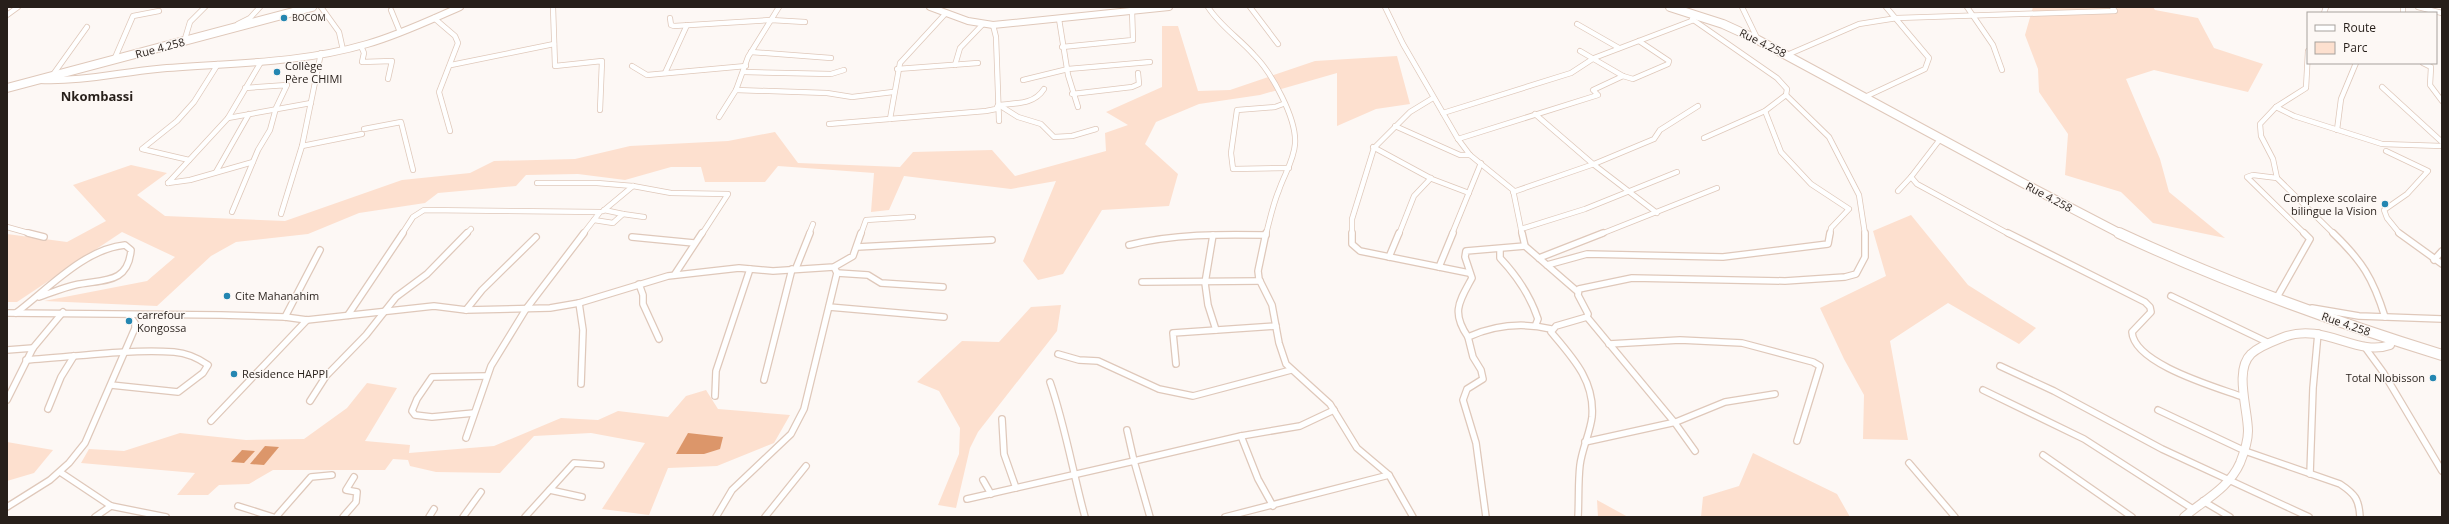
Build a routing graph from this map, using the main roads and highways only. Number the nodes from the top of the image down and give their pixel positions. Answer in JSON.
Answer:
{"nodes":[{"id":1,"x":312,"y":7,"type":"edge"},
{"id":2,"x":460,"y":7,"type":"edge"},
{"id":3,"x":930,"y":7,"type":"edge"},
{"id":4,"x":1165,"y":7,"type":"edge"},
{"id":5,"x":1673,"y":8,"type":"edge"},
{"id":6,"x":37,"y":80,"type":"junction"},
{"id":7,"x":7,"y":88,"type":"edge"},
{"id":8,"x":2389,"y":339,"type":"junction"},
{"id":9,"x":2442,"y":355,"type":"edge"},
{"id":10,"x":2184,"y":517,"type":"edge"}],
"edges":[{"from":1,"to":6,"type":"highway","name":"Rue 4.258"},
{"from":2,"to":6,"type":"main road"},
{"from":3,"to":4,"type":"main road"},
{"from":5,"to":8,"type":"highway","name":"Rue 4.258"},
{"from":6,"to":7,"type":"highway","name":"Rue 4.258"},
{"from":8,"to":9,"type":"highway","name":"Rue 4.258"},
{"from":8,"to":10,"type":"main road"}]}
